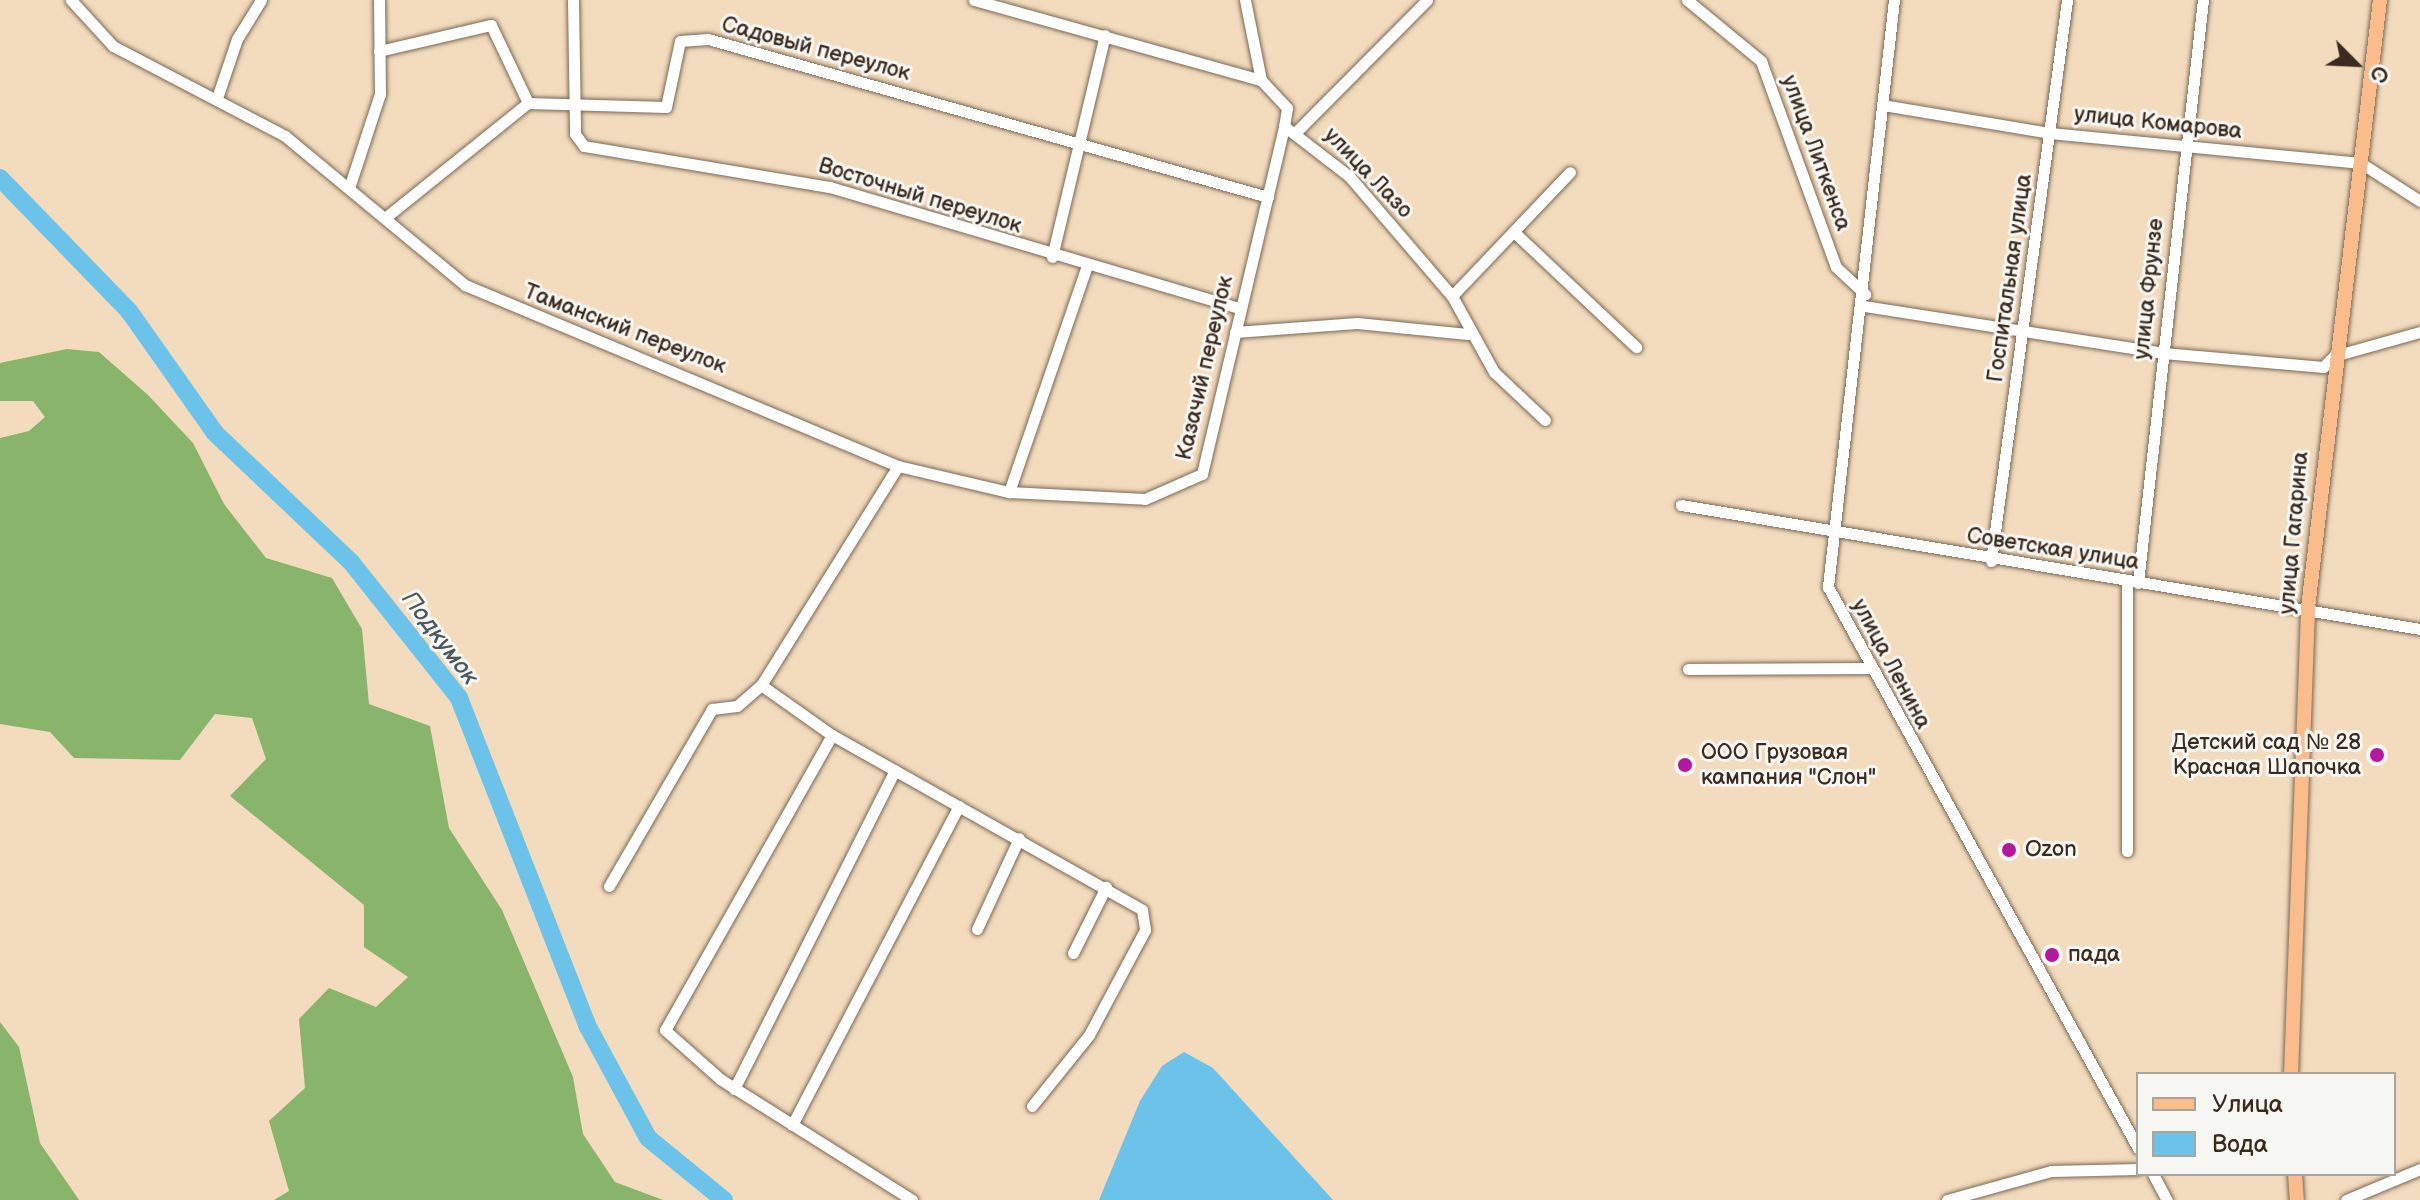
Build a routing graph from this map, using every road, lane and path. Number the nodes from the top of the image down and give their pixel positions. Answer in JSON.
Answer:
{"nodes":[{"id":1,"x":71,"y":0,"type":"edge"},
{"id":2,"x":261,"y":0,"type":"edge"},
{"id":3,"x":379,"y":0,"type":"edge"},
{"id":4,"x":573,"y":0,"type":"edge"},
{"id":5,"x":974,"y":0,"type":"edge"},
{"id":6,"x":1245,"y":0,"type":"edge"},
{"id":7,"x":1427,"y":0,"type":"edge"},
{"id":8,"x":1687,"y":0,"type":"edge"},
{"id":9,"x":1892,"y":0,"type":"edge"},
{"id":10,"x":2067,"y":0,"type":"edge"},
{"id":11,"x":2203,"y":0,"type":"edge"},
{"id":12,"x":2380,"y":0,"type":"edge"},
{"id":13,"x":1105,"y":35,"type":"junction"},
{"id":14,"x":379,"y":51,"type":"junction"},
{"id":15,"x":1261,"y":80,"type":"junction"},
{"id":16,"x":217,"y":98,"type":"junction"},
{"id":17,"x":577,"y":101,"type":"junction"},
{"id":18,"x":528,"y":103,"type":"junction"},
{"id":19,"x":1883,"y":105,"type":"junction"},
{"id":20,"x":1284,"y":126,"type":"junction"},
{"id":21,"x":1298,"y":130,"type":"junction"},
{"id":22,"x":2050,"y":133,"type":"junction"},
{"id":23,"x":1079,"y":142,"type":"junction"},
{"id":24,"x":2184,"y":146,"type":"junction"},
{"id":25,"x":2361,"y":163,"type":"junction"},
{"id":26,"x":1570,"y":172,"type":"dead end"},
{"id":27,"x":350,"y":185,"type":"junction"},
{"id":28,"x":1268,"y":197,"type":"junction"},
{"id":29,"x":2420,"y":201,"type":"edge"},
{"id":30,"x":386,"y":217,"type":"junction"},
{"id":31,"x":1514,"y":232,"type":"junction"},
{"id":32,"x":1052,"y":257,"type":"junction"},
{"id":33,"x":1086,"y":268,"type":"junction"},
{"id":34,"x":1452,"y":296,"type":"junction"},
{"id":35,"x":1865,"y":300,"type":"junction"},
{"id":36,"x":1239,"y":308,"type":"junction"},
{"id":37,"x":2023,"y":331,"type":"junction"},
{"id":38,"x":1235,"y":332,"type":"junction"},
{"id":39,"x":2420,"y":332,"type":"edge"},
{"id":40,"x":1467,"y":334,"type":"junction"},
{"id":41,"x":1636,"y":347,"type":"dead end"},
{"id":42,"x":2163,"y":353,"type":"junction"},
{"id":43,"x":2334,"y":356,"type":"junction"},
{"id":44,"x":1545,"y":420,"type":"dead end"},
{"id":45,"x":898,"y":466,"type":"junction"},
{"id":46,"x":1009,"y":492,"type":"junction"},
{"id":47,"x":1681,"y":505,"type":"dead end"},
{"id":48,"x":1835,"y":533,"type":"junction"},
{"id":49,"x":1991,"y":561,"type":"junction"},
{"id":50,"x":2133,"y":582,"type":"junction"},
{"id":51,"x":2308,"y":608,"type":"junction"},
{"id":52,"x":2420,"y":629,"type":"edge"},
{"id":53,"x":1868,"y":668,"type":"junction"},
{"id":54,"x":1688,"y":669,"type":"dead end"},
{"id":55,"x":761,"y":685,"type":"junction"},
{"id":56,"x":832,"y":735,"type":"junction"},
{"id":57,"x":895,"y":770,"type":"junction"},
{"id":58,"x":959,"y":806,"type":"junction"},
{"id":59,"x":1019,"y":838,"type":"junction"},
{"id":60,"x":2127,"y":851,"type":"dead end"},
{"id":61,"x":609,"y":886,"type":"dead end"},
{"id":62,"x":1106,"y":887,"type":"junction"},
{"id":63,"x":977,"y":929,"type":"dead end"},
{"id":64,"x":1073,"y":953,"type":"dead end"},
{"id":65,"x":2291,"y":1072,"type":"edge"},
{"id":66,"x":734,"y":1089,"type":"junction"},
{"id":67,"x":1032,"y":1106,"type":"dead end"},
{"id":68,"x":792,"y":1125,"type":"junction"},
{"id":69,"x":2136,"y":1144,"type":"edge"},
{"id":70,"x":2136,"y":1169,"type":"edge"},
{"id":71,"x":2420,"y":1169,"type":"edge"},
{"id":72,"x":2154,"y":1176,"type":"edge"},
{"id":73,"x":2295,"y":1176,"type":"edge"},
{"id":74,"x":912,"y":1200,"type":"edge"},
{"id":75,"x":1947,"y":1200,"type":"edge"},
{"id":76,"x":2167,"y":1200,"type":"edge"},
{"id":77,"x":2297,"y":1200,"type":"edge"},
{"id":78,"x":2346,"y":1200,"type":"edge"}],
"edges":[{"from":1,"to":16,"type":"street","name":"Таманский переулок"},
{"from":2,"to":16,"type":"street"},
{"from":3,"to":14,"type":"street"},
{"from":4,"to":17,"type":"street"},
{"from":5,"to":13,"type":"street"},
{"from":6,"to":15,"type":"street"},
{"from":7,"to":21,"type":"street"},
{"from":8,"to":35,"type":"street","name":"улица Литкенса"},
{"from":9,"to":19,"type":"street","name":"улица Ленина"},
{"from":10,"to":22,"type":"street","name":"Госпитальная улица"},
{"from":11,"to":24,"type":"street","name":"улица Фрунзе"},
{"from":12,"to":25,"type":"main road","name":"улица Гагарина"},
{"from":13,"to":15,"type":"street"},
{"from":13,"to":23,"type":"street"},
{"from":14,"to":18,"type":"street"},
{"from":14,"to":27,"type":"street"},
{"from":15,"to":20,"type":"street"},
{"from":16,"to":27,"type":"street","name":"Таманский переулок"},
{"from":17,"to":18,"type":"street","name":"Садовый переулок"},
{"from":17,"to":23,"type":"street","name":"Садовый переулок"},
{"from":17,"to":32,"type":"street","name":"Восточный переулок"},
{"from":18,"to":30,"type":"street"},
{"from":19,"to":22,"type":"street","name":"улица Комарова"},
{"from":19,"to":35,"type":"street","name":"улица Ленина"},
{"from":20,"to":21,"type":"street","name":"улица Лазо"},
{"from":20,"to":28,"type":"street","name":"Казачий переулок"},
{"from":21,"to":34,"type":"street","name":"улица Лазо"},
{"from":22,"to":24,"type":"street","name":"улица Комарова"},
{"from":22,"to":37,"type":"street","name":"Госпитальная улица"},
{"from":23,"to":28,"type":"street","name":"Садовый переулок"},
{"from":23,"to":32,"type":"street"},
{"from":24,"to":25,"type":"street","name":"улица Комарова"},
{"from":24,"to":42,"type":"street","name":"улица Фрунзе"},
{"from":25,"to":29,"type":"street","name":"улица Комарова"},
{"from":25,"to":43,"type":"main road","name":"улица Гагарина"},
{"from":26,"to":31,"type":"street"},
{"from":27,"to":30,"type":"street","name":"Таманский переулок"},
{"from":28,"to":36,"type":"street","name":"Казачий переулок"},
{"from":30,"to":45,"type":"street","name":"Таманский переулок"},
{"from":31,"to":34,"type":"street"},
{"from":31,"to":41,"type":"street"},
{"from":32,"to":33,"type":"street","name":"Восточный переулок"},
{"from":33,"to":36,"type":"street","name":"Восточный переулок"},
{"from":33,"to":46,"type":"street"},
{"from":34,"to":40,"type":"street","name":"улица Лазо"},
{"from":35,"to":37,"type":"street"},
{"from":35,"to":48,"type":"street","name":"улица Ленина"},
{"from":36,"to":38,"type":"street","name":"Казачий переулок"},
{"from":37,"to":42,"type":"street"},
{"from":37,"to":49,"type":"street","name":"Госпитальная улица"},
{"from":38,"to":40,"type":"street"},
{"from":38,"to":46,"type":"street","name":"Казачий переулок"},
{"from":39,"to":43,"type":"street"},
{"from":40,"to":44,"type":"street","name":"улица Лазо"},
{"from":42,"to":43,"type":"street"},
{"from":42,"to":50,"type":"street","name":"улица Фрунзе"},
{"from":43,"to":51,"type":"main road","name":"улица Гагарина"},
{"from":45,"to":46,"type":"street","name":"Таманский переулок"},
{"from":45,"to":55,"type":"street"},
{"from":47,"to":48,"type":"street","name":"Советская улица"},
{"from":48,"to":49,"type":"street","name":"Советская улица"},
{"from":48,"to":53,"type":"street","name":"улица Ленина"},
{"from":49,"to":50,"type":"street","name":"Советская улица"},
{"from":50,"to":51,"type":"street","name":"Советская улица"},
{"from":50,"to":60,"type":"street","name":"улица Фрунзе"},
{"from":51,"to":52,"type":"street","name":"Советская улица"},
{"from":51,"to":65,"type":"main road","name":"улица Гагарина"},
{"from":53,"to":54,"type":"street"},
{"from":53,"to":69,"type":"street","name":"улица Ленина"},
{"from":55,"to":56,"type":"street"},
{"from":55,"to":61,"type":"street"},
{"from":56,"to":57,"type":"street"},
{"from":56,"to":66,"type":"street"},
{"from":57,"to":58,"type":"street"},
{"from":57,"to":66,"type":"street"},
{"from":58,"to":59,"type":"street"},
{"from":58,"to":68,"type":"street"},
{"from":59,"to":62,"type":"street"},
{"from":59,"to":63,"type":"street"},
{"from":62,"to":64,"type":"street"},
{"from":62,"to":67,"type":"street"},
{"from":66,"to":68,"type":"street"},
{"from":68,"to":74,"type":"street"},
{"from":70,"to":75,"type":"street"},
{"from":71,"to":78,"type":"street"},
{"from":72,"to":76,"type":"street"},
{"from":73,"to":77,"type":"main road"}]}
